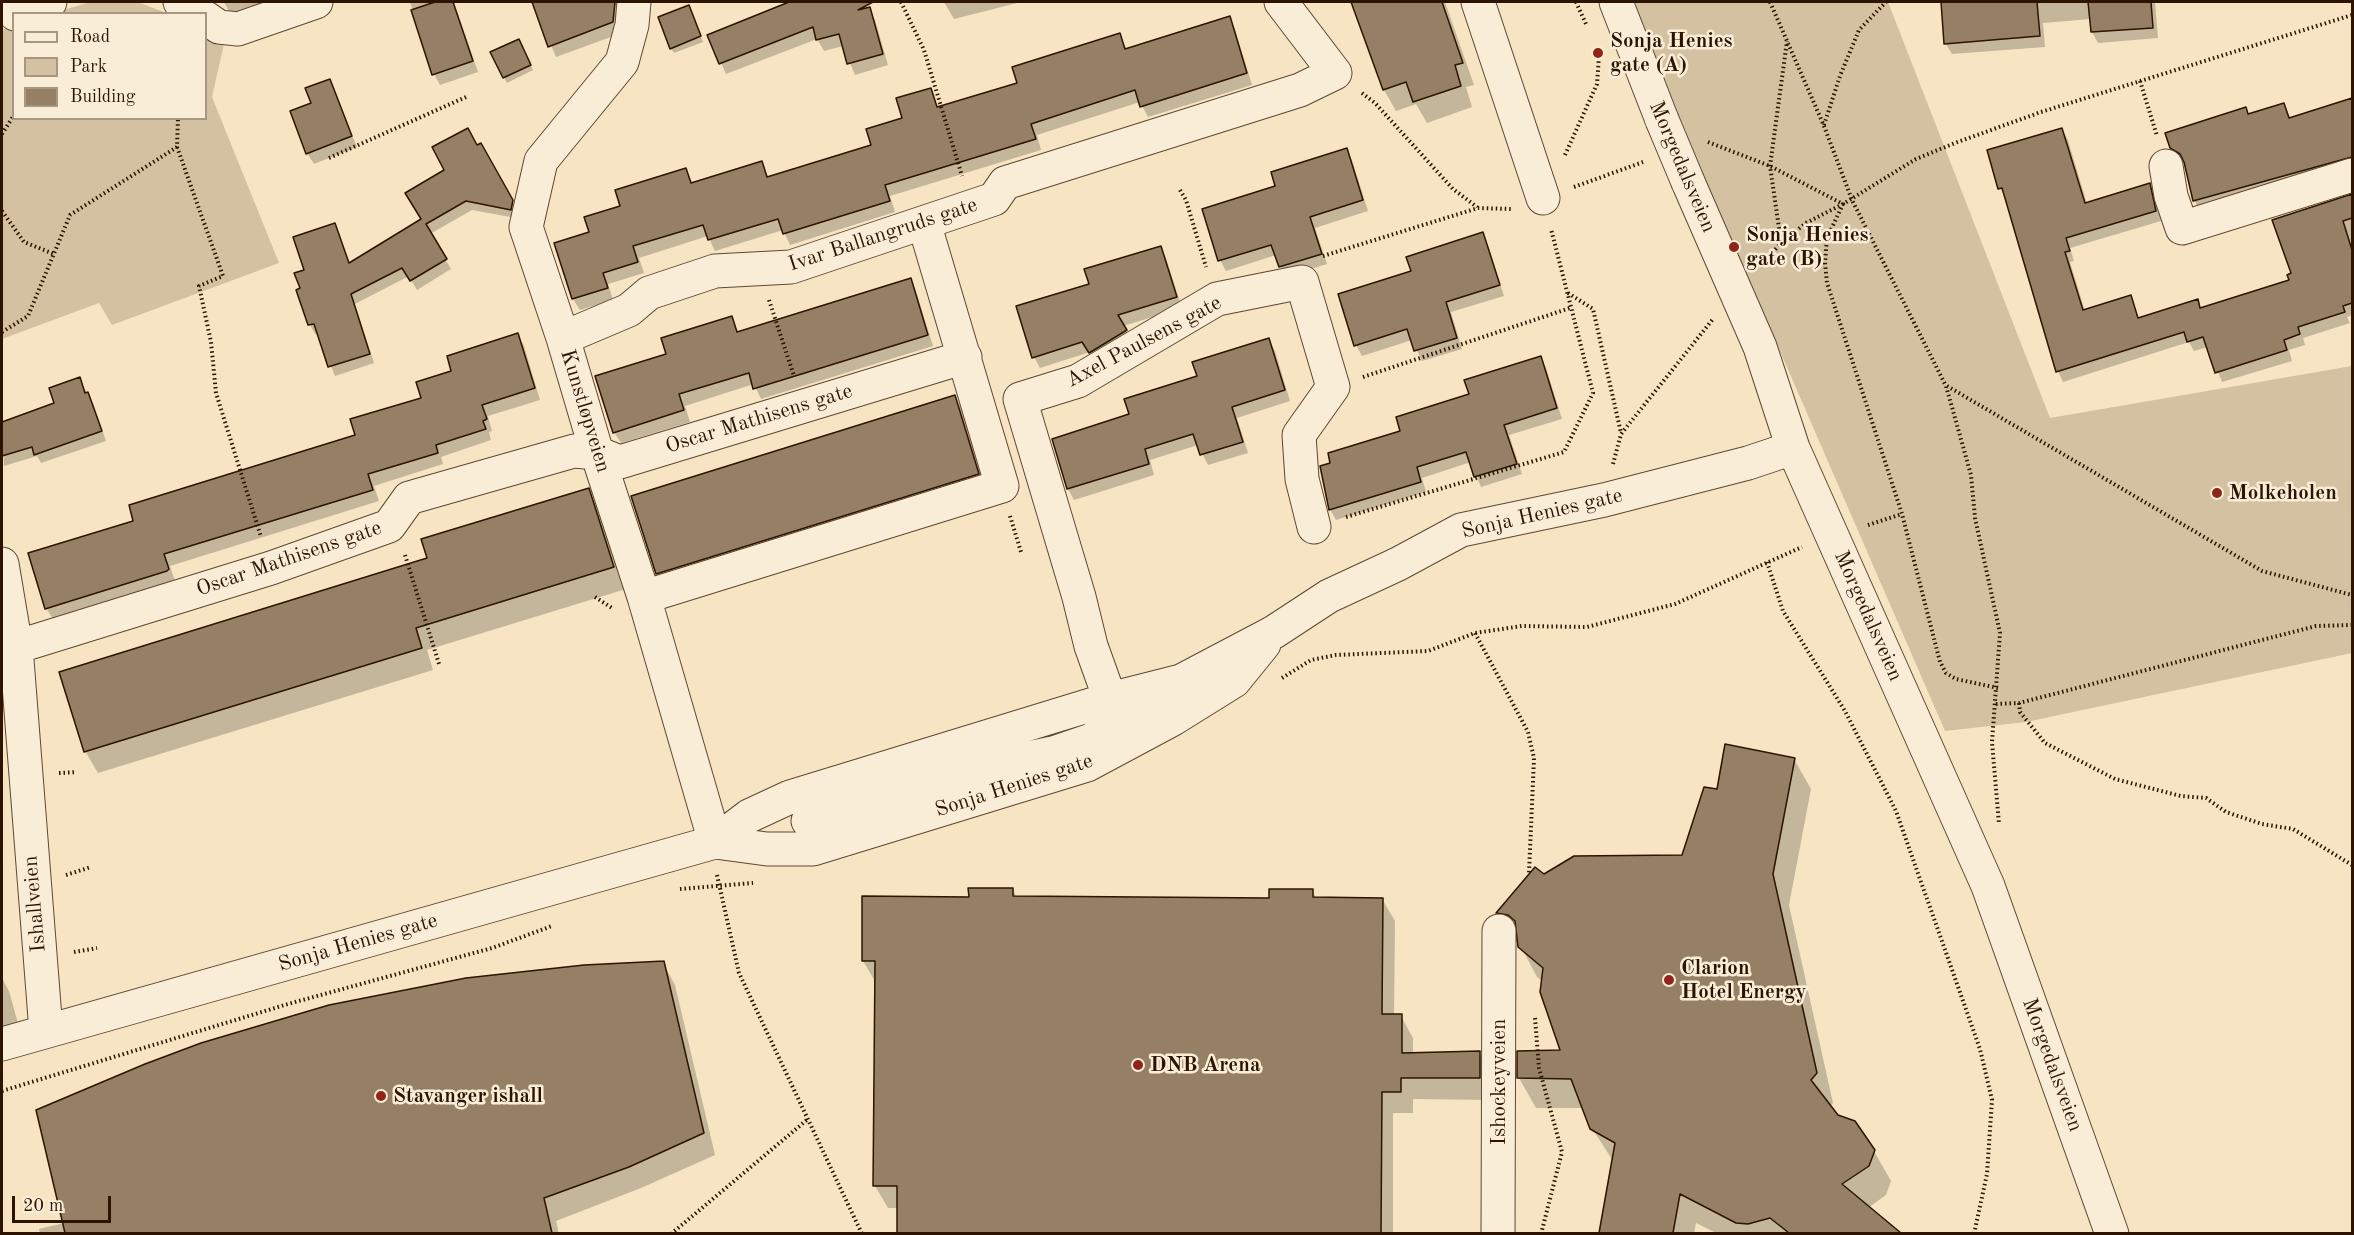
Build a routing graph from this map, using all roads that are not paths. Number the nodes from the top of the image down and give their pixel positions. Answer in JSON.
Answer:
{"nodes":[{"id":1,"x":50,"y":2,"type":"edge"},
{"id":2,"x":180,"y":2,"type":"edge"},
{"id":3,"x":316,"y":2,"type":"edge"},
{"id":4,"x":634,"y":2,"type":"edge"},
{"id":5,"x":1281,"y":2,"type":"edge"},
{"id":6,"x":1478,"y":2,"type":"edge"},
{"id":7,"x":1616,"y":2,"type":"edge"},
{"id":8,"x":20,"y":12,"type":"edge"},
{"id":9,"x":196,"y":12,"type":"edge"},
{"id":10,"x":207,"y":19,"type":"edge"},
{"id":11,"x":2166,"y":166,"type":"road end"},
{"id":12,"x":2352,"y":175,"type":"edge"},
{"id":13,"x":1543,"y":198,"type":"road end"},
{"id":14,"x":924,"y":223,"type":"junction"},
{"id":15,"x":564,"y":338,"type":"junction"},
{"id":16,"x":966,"y":357,"type":"junction"},
{"id":17,"x":1793,"y":448,"type":"junction"},
{"id":18,"x":597,"y":453,"type":"junction"},
{"id":19,"x":1314,"y":527,"type":"road end"},
{"id":20,"x":2,"y":564,"type":"edge"},
{"id":21,"x":644,"y":597,"type":"junction"},
{"id":22,"x":1274,"y":632,"type":"junction"},
{"id":23,"x":16,"y":646,"type":"junction"},
{"id":24,"x":1181,"y":681,"type":"junction"},
{"id":25,"x":1110,"y":699,"type":"junction"},
{"id":26,"x":1078,"y":709,"type":"junction"},
{"id":27,"x":989,"y":766,"type":"junction"},
{"id":28,"x":13,"y":780,"type":"edge"},
{"id":29,"x":808,"y":821,"type":"dead end"},
{"id":30,"x":715,"y":842,"type":"junction"},
{"id":31,"x":1499,"y":931,"type":"dead end"},
{"id":32,"x":46,"y":1031,"type":"junction"},
{"id":33,"x":2,"y":1044,"type":"edge"},
{"id":34,"x":1498,"y":1233,"type":"edge"},
{"id":35,"x":2112,"y":1233,"type":"edge"}],
"edges":[{"from":1,"to":8,"type":"street"},
{"from":2,"to":9,"type":"street"},
{"from":3,"to":10,"type":"street"},
{"from":4,"to":15,"type":"street","name":"Kunstløpveien"},
{"from":5,"to":14,"type":"street","name":"Ivar Ballangruds gate"},
{"from":6,"to":13,"type":"street"},
{"from":7,"to":17,"type":"street","name":"Morgedalsveien","bridge":true},
{"from":11,"to":12,"type":"street"},
{"from":14,"to":15,"type":"street","name":"Ivar Ballangruds gate"},
{"from":14,"to":16,"type":"street"},
{"from":15,"to":18,"type":"street","name":"Kunstløpveien"},
{"from":16,"to":18,"type":"street","name":"Oscar Mathisens gate"},
{"from":16,"to":21,"type":"street"},
{"from":17,"to":22,"type":"street","name":"Sonja Henies gate"},
{"from":17,"to":35,"type":"street","name":"Morgedalsveien"},
{"from":18,"to":21,"type":"street","name":"Kunstløpveien"},
{"from":18,"to":23,"type":"street","name":"Oscar Mathisens gate"},
{"from":19,"to":25,"type":"street","name":"Axel Paulsens gate"},
{"from":20,"to":23,"type":"street","name":"Ishallveien"},
{"from":21,"to":30,"type":"street","name":"Kunstløpveien"},
{"from":22,"to":24,"type":"street","name":"Sonja Henies gate"},
{"from":22,"to":30,"type":"street","name":"Sonja Henies gate"},
{"from":23,"to":28,"type":"street","name":"Ishallveien"},
{"from":24,"to":25,"type":"street","name":"Sonja Henies gate"},
{"from":24,"to":27,"type":"street"},
{"from":25,"to":26,"type":"street","name":"Sonja Henies gate"},
{"from":26,"to":27,"type":"street"},
{"from":26,"to":30,"type":"street","name":"Sonja Henies gate"},
{"from":27,"to":29,"type":"street"},
{"from":28,"to":32,"type":"street","name":"Ishallveien"},
{"from":30,"to":32,"type":"street","name":"Sonja Henies gate"},
{"from":31,"to":34,"type":"street","name":"Ishockeyveien"},
{"from":32,"to":33,"type":"street","name":"Sonja Henies gate"}]}
